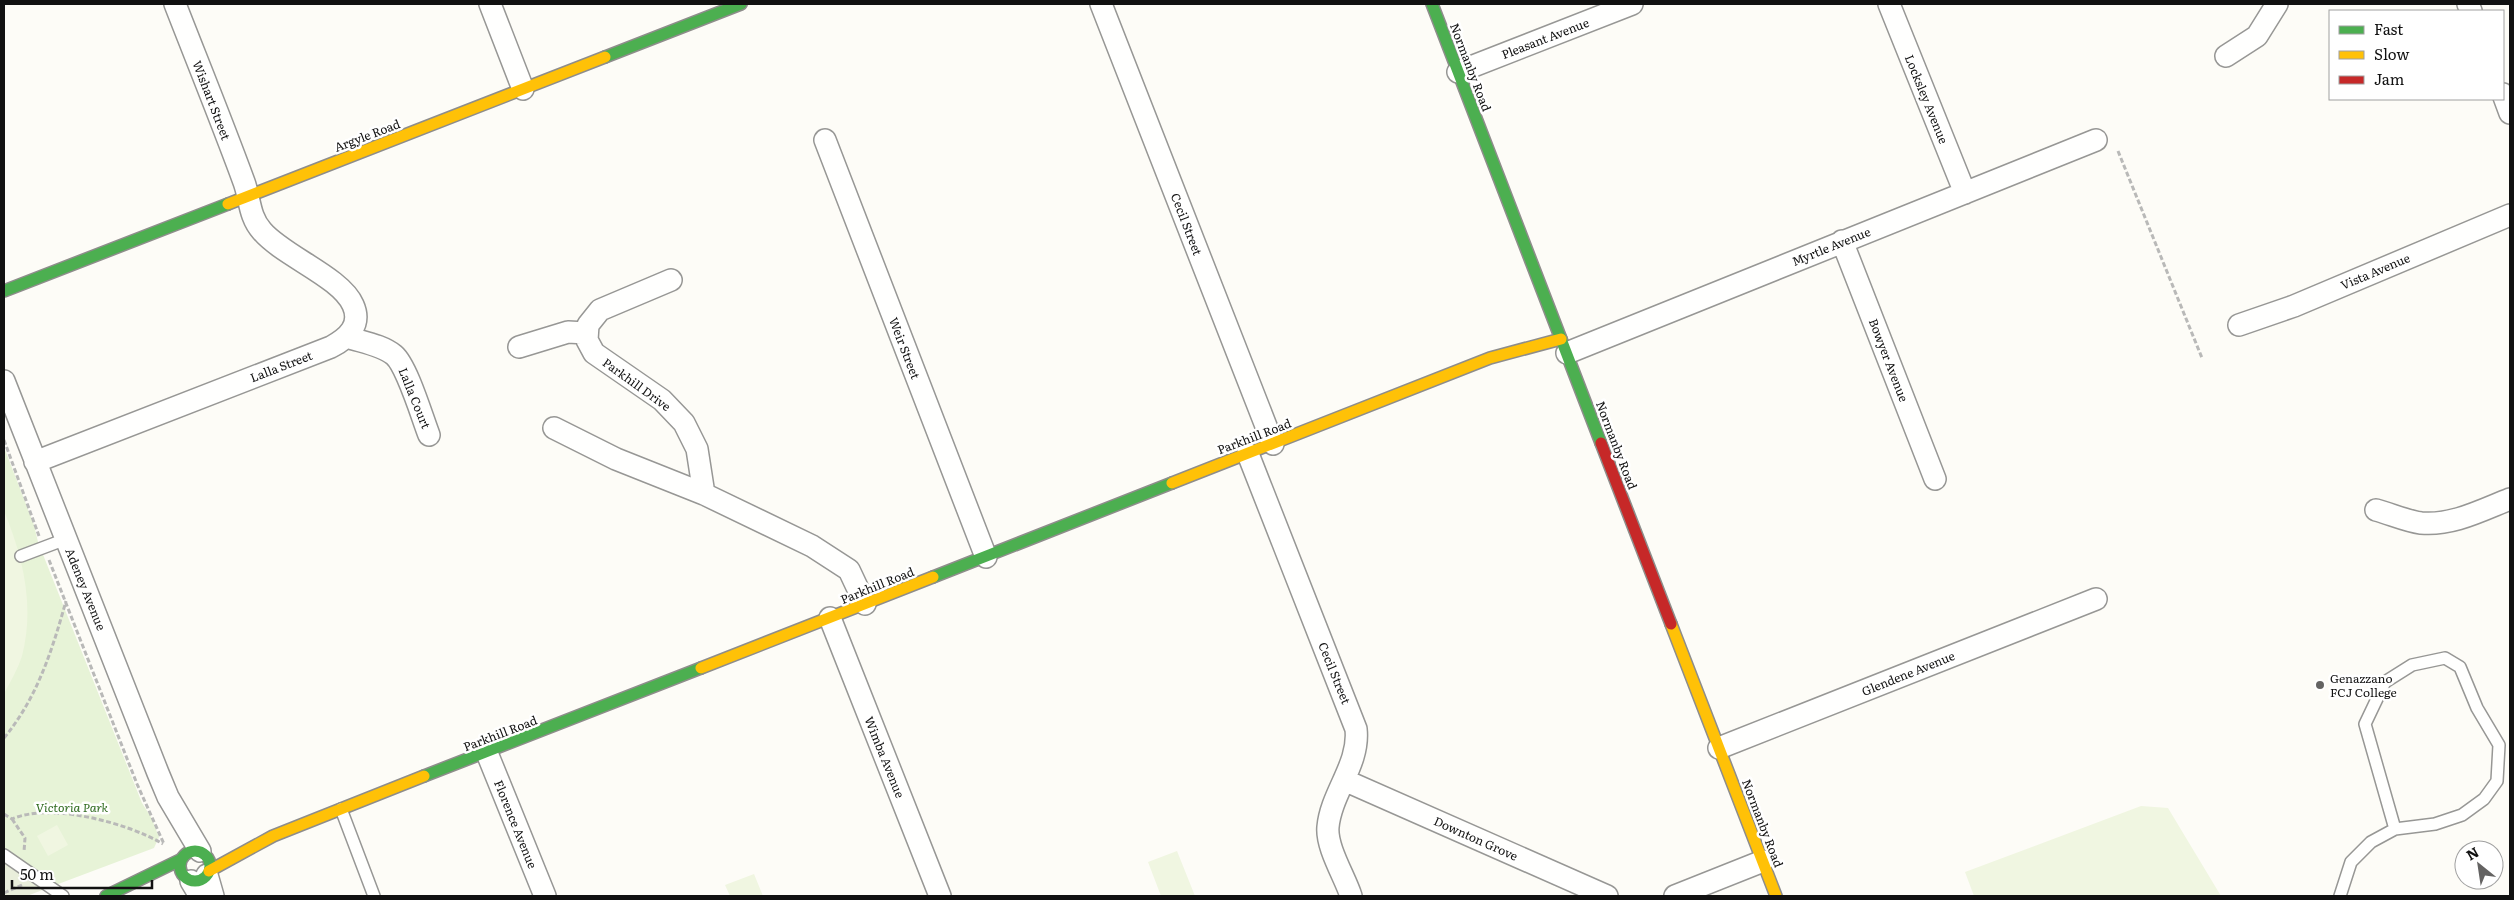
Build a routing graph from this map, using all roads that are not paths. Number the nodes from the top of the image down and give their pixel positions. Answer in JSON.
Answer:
{"nodes":[{"id":1,"x":175,"y":4,"type":"edge"},
{"id":2,"x":490,"y":4,"type":"edge"},
{"id":3,"x":741,"y":4,"type":"edge"},
{"id":4,"x":1101,"y":4,"type":"edge"},
{"id":5,"x":1432,"y":4,"type":"edge"},
{"id":6,"x":1632,"y":4,"type":"edge"},
{"id":7,"x":1890,"y":4,"type":"edge"},
{"id":8,"x":2277,"y":4,"type":"edge"},
{"id":9,"x":2226,"y":56,"type":"dead end"},
{"id":10,"x":1458,"y":72,"type":"junction"},
{"id":11,"x":523,"y":88,"type":"junction"},
{"id":12,"x":2504,"y":97,"type":"edge"},
{"id":13,"x":2510,"y":113,"type":"edge"},
{"id":14,"x":825,"y":140,"type":"dead end"},
{"id":15,"x":2096,"y":140,"type":"dead end"},
{"id":16,"x":1965,"y":194,"type":"junction"},
{"id":17,"x":247,"y":196,"type":"junction"},
{"id":18,"x":2510,"y":215,"type":"edge"},
{"id":19,"x":1842,"y":241,"type":"junction"},
{"id":20,"x":671,"y":280,"type":"dead end"},
{"id":21,"x":4,"y":291,"type":"edge"},
{"id":22,"x":2239,"y":325,"type":"dead end"},
{"id":23,"x":586,"y":333,"type":"junction"},
{"id":24,"x":1531,"y":336,"type":"dead end"},
{"id":25,"x":347,"y":337,"type":"junction"},
{"id":26,"x":1564,"y":346,"type":"junction"},
{"id":27,"x":519,"y":347,"type":"dead end"},
{"id":28,"x":1490,"y":358,"type":"junction"},
{"id":29,"x":4,"y":381,"type":"edge"},
{"id":30,"x":554,"y":428,"type":"dead end"},
{"id":31,"x":429,"y":435,"type":"dead end"},
{"id":32,"x":1273,"y":444,"type":"junction"},
{"id":33,"x":1248,"y":454,"type":"junction"},
{"id":34,"x":35,"y":462,"type":"junction"},
{"id":35,"x":1936,"y":479,"type":"dead end"},
{"id":36,"x":704,"y":494,"type":"junction"},
{"id":37,"x":2510,"y":500,"type":"edge"},
{"id":38,"x":2376,"y":510,"type":"dead end"},
{"id":39,"x":66,"y":539,"type":"junction"},
{"id":40,"x":21,"y":556,"type":"dead end"},
{"id":41,"x":986,"y":556,"type":"junction"},
{"id":42,"x":2096,"y":599,"type":"dead end"},
{"id":43,"x":858,"y":607,"type":"junction"},
{"id":44,"x":830,"y":618,"type":"junction"},
{"id":45,"x":1719,"y":748,"type":"junction"},
{"id":46,"x":487,"y":752,"type":"junction"},
{"id":47,"x":1344,"y":780,"type":"junction"},
{"id":48,"x":340,"y":809,"type":"junction"},
{"id":49,"x":2395,"y":830,"type":"junction"},
{"id":50,"x":274,"y":836,"type":"junction"},
{"id":51,"x":4,"y":855,"type":"edge"},
{"id":52,"x":1762,"y":861,"type":"junction"},
{"id":53,"x":191,"y":864,"type":"edge"},
{"id":54,"x":62,"y":896,"type":"edge"},
{"id":55,"x":108,"y":896,"type":"edge"},
{"id":56,"x":213,"y":896,"type":"edge"},
{"id":57,"x":374,"y":896,"type":"edge"},
{"id":58,"x":545,"y":896,"type":"edge"},
{"id":59,"x":940,"y":896,"type":"edge"},
{"id":60,"x":1351,"y":896,"type":"edge"},
{"id":61,"x":1607,"y":896,"type":"edge"},
{"id":62,"x":1675,"y":896,"type":"edge"},
{"id":63,"x":1776,"y":896,"type":"edge"},
{"id":64,"x":2340,"y":896,"type":"edge"}],
"edges":[{"from":1,"to":17,"type":"street","name":"Wishart Street"},
{"from":2,"to":11,"type":"street"},
{"from":3,"to":11,"type":"street","name":"Argyle Road"},
{"from":4,"to":32,"type":"street","name":"Cecil Street"},
{"from":5,"to":10,"type":"street","name":"Normanby Road"},
{"from":6,"to":10,"type":"street","name":"Pleasant Avenue"},
{"from":7,"to":16,"type":"street","name":"Locksley Avenue"},
{"from":8,"to":9,"type":"street"},
{"from":10,"to":26,"type":"street","name":"Normanby Road"},
{"from":11,"to":17,"type":"street","name":"Argyle Road"},
{"from":12,"to":13,"type":"street"},
{"from":14,"to":41,"type":"street","name":"Weir Street"},
{"from":15,"to":16,"type":"street","name":"Myrtle Avenue"},
{"from":16,"to":19,"type":"street","name":"Myrtle Avenue"},
{"from":17,"to":21,"type":"street","name":"Argyle Road"},
{"from":17,"to":25,"type":"street"},
{"from":18,"to":22,"type":"street","name":"Vista Avenue"},
{"from":19,"to":26,"type":"street","name":"Myrtle Avenue"},
{"from":19,"to":35,"type":"street","name":"Bowyer Avenue"},
{"from":20,"to":23,"type":"street"},
{"from":23,"to":27,"type":"street"},
{"from":23,"to":36,"type":"street","name":"Parkhill Drive"},
{"from":24,"to":28,"type":"street","name":"Parkhill Road"},
{"from":25,"to":31,"type":"street","name":"Lalla Court"},
{"from":25,"to":34,"type":"street","name":"Lalla Street"},
{"from":26,"to":28,"type":"street","name":"Parkhill Road"},
{"from":26,"to":45,"type":"street","name":"Normanby Road"},
{"from":28,"to":32,"type":"street","name":"Parkhill Road"},
{"from":29,"to":34,"type":"street","name":"Adeney Avenue"},
{"from":30,"to":36,"type":"street"},
{"from":32,"to":33,"type":"street","name":"Parkhill Road"},
{"from":33,"to":41,"type":"street","name":"Parkhill Road"},
{"from":33,"to":47,"type":"street","name":"Cecil Street"},
{"from":34,"to":39,"type":"street","name":"Adeney Avenue"},
{"from":36,"to":43,"type":"street"},
{"from":37,"to":38,"type":"street"},
{"from":39,"to":40,"type":"lane"},
{"from":39,"to":53,"type":"street","name":"Adeney Avenue"},
{"from":41,"to":43,"type":"street","name":"Parkhill Road"},
{"from":42,"to":45,"type":"street","name":"Glendene Avenue"},
{"from":43,"to":44,"type":"street","name":"Parkhill Road"},
{"from":44,"to":46,"type":"street","name":"Parkhill Road"},
{"from":44,"to":59,"type":"street","name":"Wimba Avenue"},
{"from":45,"to":52,"type":"street","name":"Normanby Road"},
{"from":46,"to":48,"type":"street","name":"Parkhill Road"},
{"from":46,"to":58,"type":"street","name":"Florence Avenue"},
{"from":47,"to":60,"type":"street","name":"Cecil Street"},
{"from":47,"to":61,"type":"street","name":"Downton Grove"},
{"from":48,"to":50,"type":"street","name":"Parkhill Road"},
{"from":48,"to":57,"type":"lane"},
{"from":49,"to":49,"type":"lane"},
{"from":49,"to":64,"type":"lane"},
{"from":50,"to":53,"type":"street","name":"Parkhill Road"},
{"from":50,"to":53,"type":"street","name":"Parkhill Road"},
{"from":51,"to":54,"type":"lane"},
{"from":52,"to":62,"type":"street"},
{"from":52,"to":63,"type":"street","name":"Normanby Road"},
{"from":53,"to":55,"type":"street","name":"Parkhill Road"},
{"from":53,"to":55,"type":"street","name":"Parkhill Road"},
{"from":53,"to":56,"type":"street","name":"Adeney Avenue"}]}
